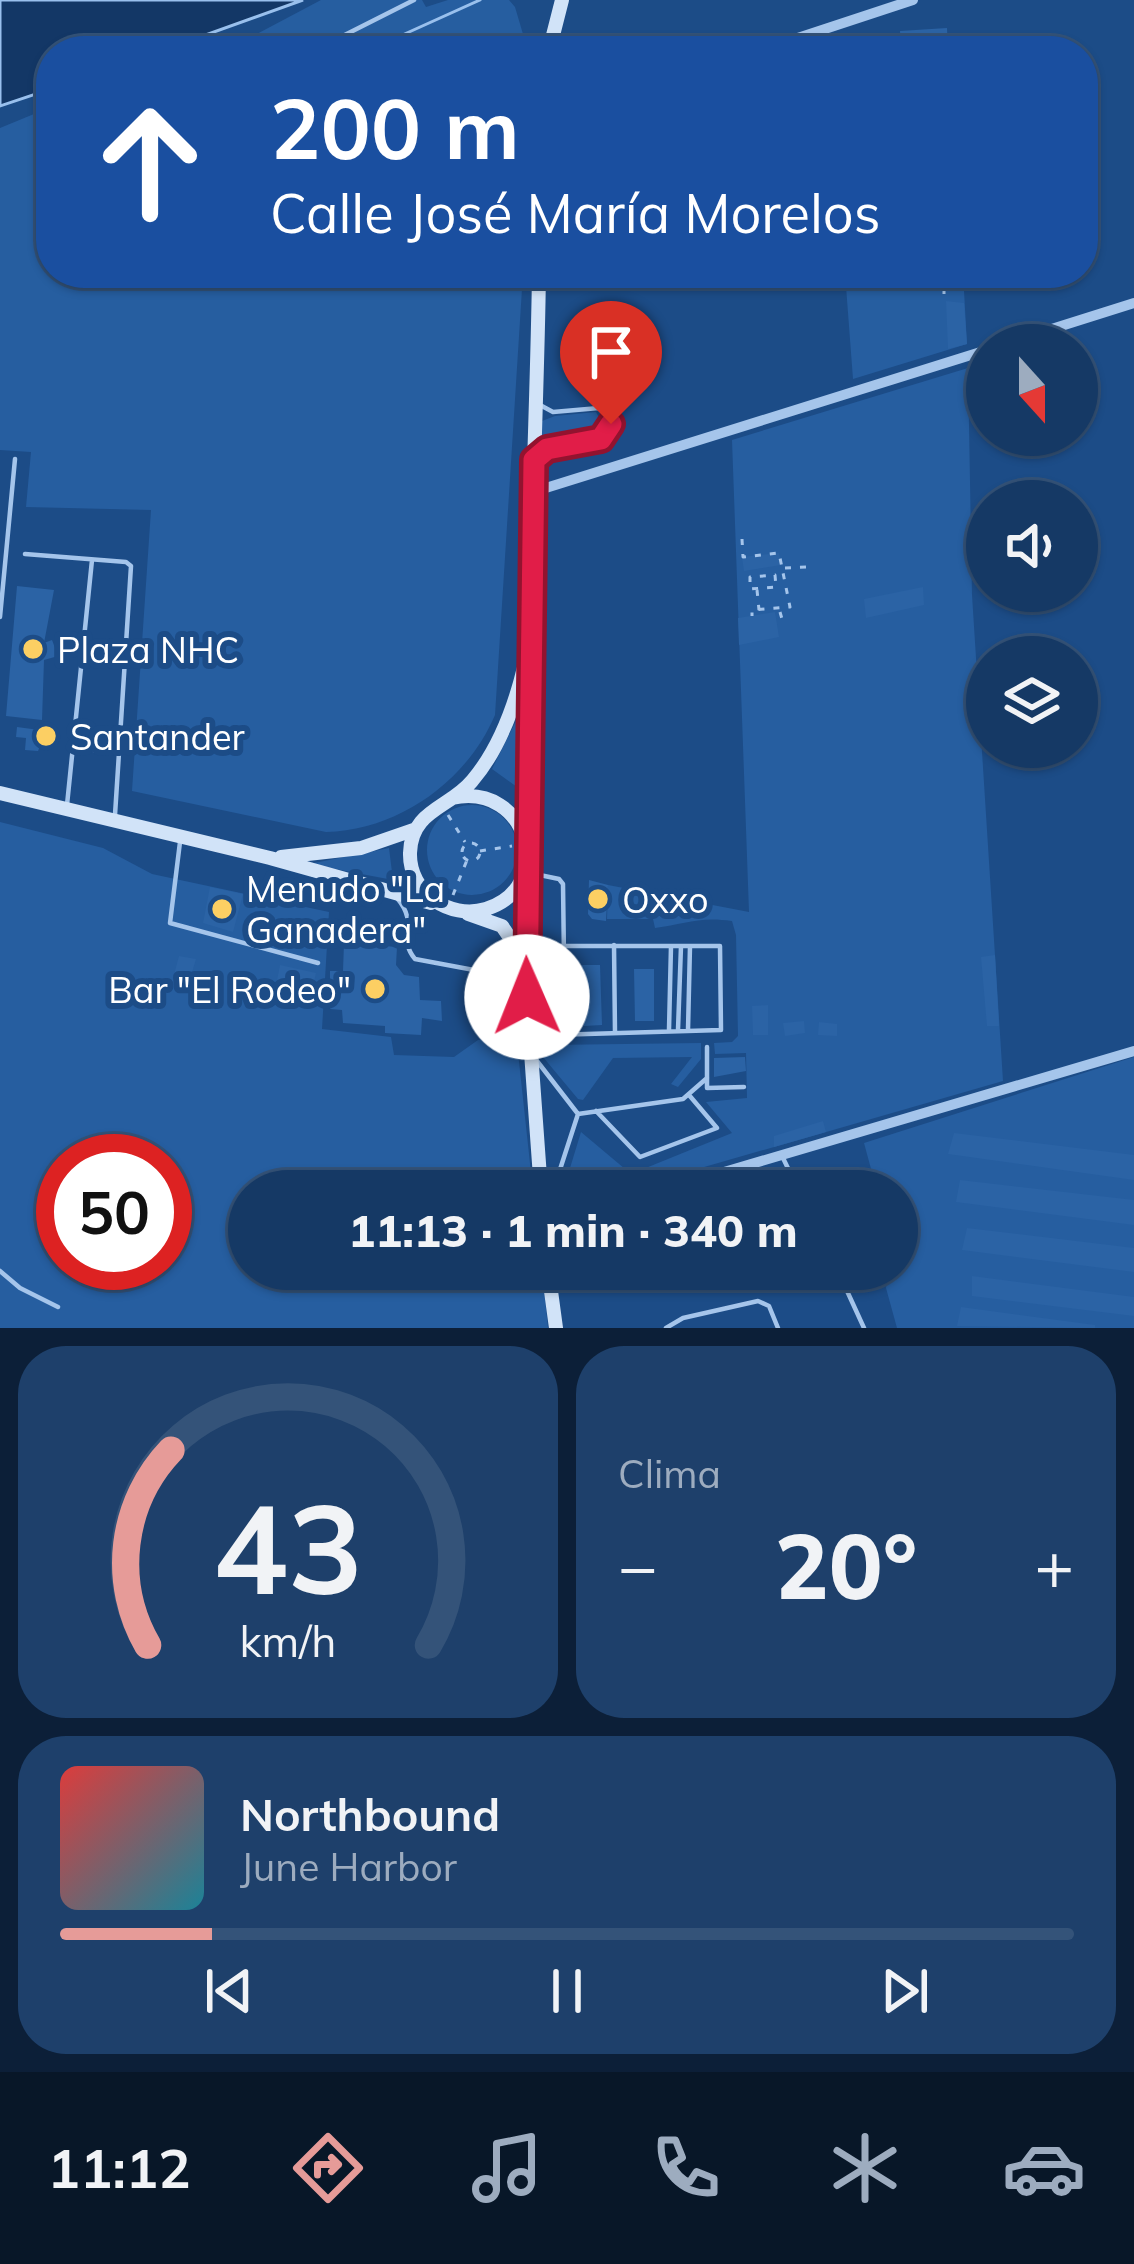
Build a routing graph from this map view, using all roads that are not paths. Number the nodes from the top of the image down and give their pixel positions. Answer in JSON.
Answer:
{"nodes":[{"id":1,"x":414,"y":0,"type":"edge"},
{"id":2,"x":562,"y":0,"type":"edge"},
{"id":3,"x":913,"y":0,"type":"edge"},
{"id":4,"x":343,"y":36,"type":"edge"},
{"id":5,"x":553,"y":36,"type":"edge"},
{"id":6,"x":804,"y":36,"type":"edge"},
{"id":7,"x":539,"y":288,"type":"edge"},
{"id":8,"x":1134,"y":302,"type":"edge"},
{"id":9,"x":1066,"y":324,"type":"edge"},
{"id":10,"x":966,"y":357,"type":"edge"},
{"id":11,"x":536,"y":399,"type":"junction"},
{"id":12,"x":16,"y":459,"type":"dead end"},
{"id":13,"x":534,"y":460,"type":"junction"},
{"id":14,"x":533,"y":492,"type":"junction"},
{"id":15,"x":25,"y":554,"type":"dead end"},
{"id":16,"x":92,"y":560,"type":"junction"},
{"id":17,"x":0,"y":617,"type":"edge"},
{"id":18,"x":529,"y":631,"type":"junction"},
{"id":19,"x":73,"y":745,"type":"junction"},
{"id":20,"x":119,"y":747,"type":"junction"},
{"id":21,"x":0,"y":793,"type":"edge"},
{"id":22,"x":446,"y":801,"type":"junction"},
{"id":23,"x":67,"y":809,"type":"junction"},
{"id":24,"x":115,"y":820,"type":"junction"},
{"id":25,"x":416,"y":829,"type":"junction"},
{"id":26,"x":181,"y":836,"type":"junction"},
{"id":27,"x":527,"y":849,"type":"junction"},
{"id":28,"x":270,"y":859,"type":"junction"},
{"id":29,"x":527,"y":873,"type":"junction"},
{"id":30,"x":389,"y":891,"type":"junction"},
{"id":31,"x":448,"y":908,"type":"junction"},
{"id":32,"x":527,"y":924,"type":"junction"},
{"id":33,"x":614,"y":945,"type":"junction"},
{"id":34,"x":549,"y":946,"type":"junction"},
{"id":35,"x":563,"y":946,"type":"junction"},
{"id":36,"x":671,"y":946,"type":"junction"},
{"id":37,"x":681,"y":946,"type":"junction"},
{"id":38,"x":690,"y":946,"type":"junction"},
{"id":39,"x":318,"y":963,"type":"dead end"},
{"id":40,"x":526,"y":968,"type":"junction"},
{"id":41,"x":528,"y":1016,"type":"junction"},
{"id":42,"x":669,"y":1031,"type":"junction"},
{"id":43,"x":678,"y":1031,"type":"junction"},
{"id":44,"x":688,"y":1031,"type":"junction"},
{"id":45,"x":615,"y":1033,"type":"junction"},
{"id":46,"x":553,"y":1035,"type":"junction"},
{"id":47,"x":566,"y":1035,"type":"junction"},
{"id":48,"x":707,"y":1047,"type":"dead end"},
{"id":49,"x":1134,"y":1051,"type":"edge"},
{"id":50,"x":531,"y":1054,"type":"junction"},
{"id":51,"x":707,"y":1078,"type":"junction"},
{"id":52,"x":743,"y":1087,"type":"dead end"},
{"id":53,"x":689,"y":1095,"type":"junction"},
{"id":54,"x":596,"y":1111,"type":"junction"},
{"id":55,"x":578,"y":1114,"type":"junction"},
{"id":56,"x":782,"y":1157,"type":"junction"},
{"id":57,"x":539,"y":1170,"type":"edge"},
{"id":58,"x":560,"y":1170,"type":"edge"},
{"id":59,"x":735,"y":1170,"type":"edge"},
{"id":60,"x":788,"y":1170,"type":"edge"},
{"id":61,"x":0,"y":1271,"type":"edge"},
{"id":62,"x":551,"y":1290,"type":"edge"},
{"id":63,"x":847,"y":1290,"type":"edge"},
{"id":64,"x":58,"y":1307,"type":"dead end"},
{"id":65,"x":556,"y":1328,"type":"edge"},
{"id":66,"x":666,"y":1328,"type":"edge"},
{"id":67,"x":778,"y":1328,"type":"edge"},
{"id":68,"x":864,"y":1328,"type":"edge"}],
"edges":[{"from":1,"to":4,"type":"lane"},
{"from":2,"to":5,"type":"main road"},
{"from":3,"to":6,"type":"street"},
{"from":7,"to":11,"type":"main road"},
{"from":8,"to":9,"type":"street"},
{"from":10,"to":14,"type":"street"},
{"from":11,"to":13,"type":"main road"},
{"from":11,"to":13,"type":"lane"},
{"from":12,"to":17,"type":"lane"},
{"from":13,"to":14,"type":"main road"},
{"from":14,"to":18,"type":"main road"},
{"from":15,"to":16,"type":"lane"},
{"from":16,"to":19,"type":"lane"},
{"from":16,"to":20,"type":"lane"},
{"from":18,"to":22,"type":"main road"},
{"from":18,"to":27,"type":"main road"},
{"from":19,"to":20,"type":"lane"},
{"from":19,"to":23,"type":"lane"},
{"from":20,"to":24,"type":"lane"},
{"from":21,"to":23,"type":"main road"},
{"from":22,"to":25,"type":"main road"},
{"from":22,"to":27,"type":"main road"},
{"from":23,"to":24,"type":"main road"},
{"from":24,"to":26,"type":"main road"},
{"from":25,"to":28,"type":"main road"},
{"from":25,"to":31,"type":"main road"},
{"from":26,"to":28,"type":"main road"},
{"from":26,"to":39,"type":"lane"},
{"from":27,"to":29,"type":"main road"},
{"from":27,"to":31,"type":"main road"},
{"from":28,"to":30,"type":"main road"},
{"from":29,"to":32,"type":"main road"},
{"from":29,"to":35,"type":"lane"},
{"from":30,"to":31,"type":"main road"},
{"from":30,"to":41,"type":"lane"},
{"from":31,"to":40,"type":"main road"},
{"from":32,"to":34,"type":"lane"},
{"from":32,"to":40,"type":"main road"},
{"from":33,"to":35,"type":"lane"},
{"from":33,"to":36,"type":"lane"},
{"from":33,"to":45,"type":"lane"},
{"from":34,"to":35,"type":"lane"},
{"from":34,"to":40,"type":"lane"},
{"from":35,"to":47,"type":"lane"},
{"from":36,"to":37,"type":"lane"},
{"from":36,"to":42,"type":"lane"},
{"from":37,"to":38,"type":"lane"},
{"from":37,"to":43,"type":"lane"},
{"from":38,"to":44,"type":"lane"},
{"from":38,"to":44,"type":"lane"},
{"from":40,"to":41,"type":"main road"},
{"from":41,"to":46,"type":"lane"},
{"from":41,"to":50,"type":"main road"},
{"from":42,"to":43,"type":"lane"},
{"from":42,"to":45,"type":"lane"},
{"from":43,"to":44,"type":"lane"},
{"from":45,"to":47,"type":"lane"},
{"from":46,"to":47,"type":"lane"},
{"from":46,"to":50,"type":"lane"},
{"from":48,"to":51,"type":"lane"},
{"from":49,"to":56,"type":"street"},
{"from":50,"to":55,"type":"lane"},
{"from":50,"to":57,"type":"main road"},
{"from":51,"to":52,"type":"lane"},
{"from":51,"to":53,"type":"lane"},
{"from":53,"to":54,"type":"lane"},
{"from":53,"to":54,"type":"lane"},
{"from":54,"to":55,"type":"lane"},
{"from":55,"to":58,"type":"lane"},
{"from":56,"to":59,"type":"street"},
{"from":56,"to":60,"type":"lane"},
{"from":61,"to":64,"type":"lane"},
{"from":62,"to":65,"type":"main road"},
{"from":63,"to":68,"type":"lane"},
{"from":66,"to":67,"type":"lane"}]}
